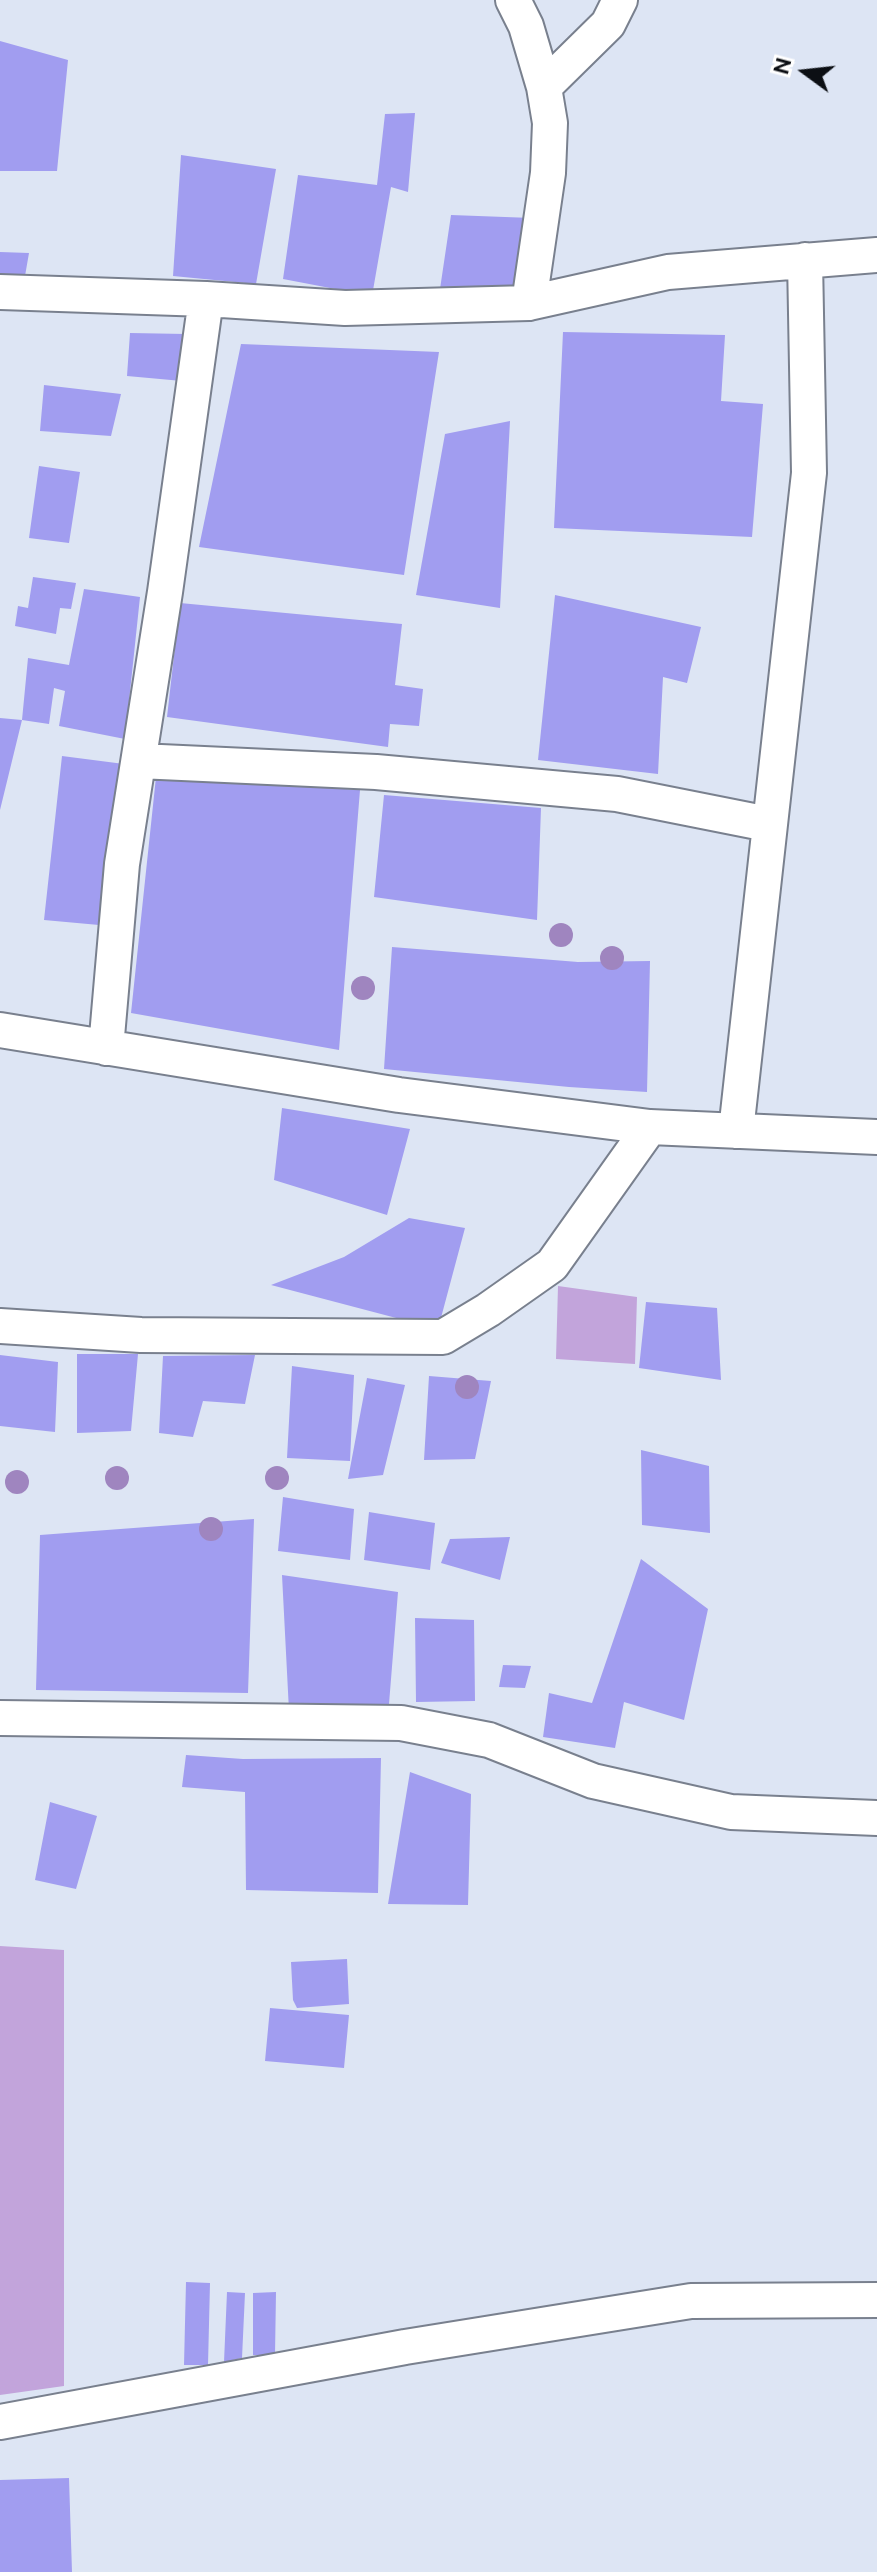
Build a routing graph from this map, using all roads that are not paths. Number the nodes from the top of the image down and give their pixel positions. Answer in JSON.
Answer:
{"nodes":[{"id":1,"x":513,"y":0,"type":"edge"},
{"id":2,"x":620,"y":0,"type":"edge"},
{"id":3,"x":544,"y":87,"type":"junction"},
{"id":4,"x":877,"y":255,"type":"edge"},
{"id":5,"x":805,"y":260,"type":"junction"},
{"id":6,"x":0,"y":292,"type":"edge"},
{"id":7,"x":206,"y":299,"type":"junction"},
{"id":8,"x":529,"y":303,"type":"junction"},
{"id":9,"x":139,"y":761,"type":"junction"},
{"id":10,"x":768,"y":824,"type":"junction"},
{"id":11,"x":0,"y":1030,"type":"edge"},
{"id":12,"x":106,"y":1048,"type":"junction"},
{"id":13,"x":650,"y":1127,"type":"junction"},
{"id":14,"x":736,"y":1131,"type":"junction"},
{"id":15,"x":877,"y":1137,"type":"edge"},
{"id":16,"x":0,"y":1326,"type":"edge"},
{"id":17,"x":0,"y":1718,"type":"edge"},
{"id":18,"x":877,"y":1818,"type":"edge"},
{"id":19,"x":877,"y":2300,"type":"edge"},
{"id":20,"x":0,"y":2422,"type":"edge"}],
"edges":[{"from":1,"to":3,"type":"street"},
{"from":2,"to":3,"type":"street"},
{"from":3,"to":8,"type":"street"},
{"from":4,"to":5,"type":"street"},
{"from":5,"to":8,"type":"street"},
{"from":5,"to":10,"type":"street"},
{"from":6,"to":7,"type":"street"},
{"from":7,"to":8,"type":"street"},
{"from":7,"to":9,"type":"street"},
{"from":9,"to":10,"type":"street"},
{"from":9,"to":12,"type":"street"},
{"from":10,"to":14,"type":"street"},
{"from":11,"to":12,"type":"street"},
{"from":12,"to":13,"type":"street"},
{"from":13,"to":14,"type":"street"},
{"from":13,"to":16,"type":"street"},
{"from":14,"to":15,"type":"street"},
{"from":17,"to":18,"type":"street"},
{"from":19,"to":20,"type":"street"}]}
